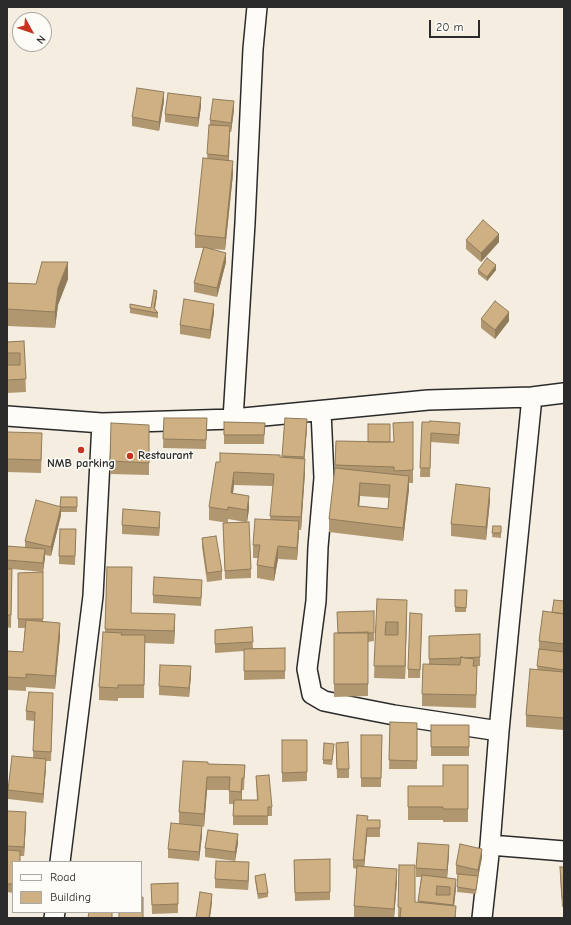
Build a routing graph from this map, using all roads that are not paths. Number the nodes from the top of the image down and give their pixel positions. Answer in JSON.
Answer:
{"nodes":[{"id":1,"x":257,"y":7,"type":"edge"},
{"id":2,"x":564,"y":393,"type":"edge"},
{"id":3,"x":532,"y":397,"type":"junction"},
{"id":4,"x":321,"y":411,"type":"junction"},
{"id":5,"x":7,"y":416,"type":"edge"},
{"id":6,"x":233,"y":419,"type":"junction"},
{"id":7,"x":102,"y":423,"type":"junction"},
{"id":8,"x":499,"y":732,"type":"junction"},
{"id":9,"x":490,"y":845,"type":"junction"},
{"id":10,"x":564,"y":851,"type":"edge"},
{"id":11,"x":60,"y":861,"type":"edge"},
{"id":12,"x":482,"y":918,"type":"edge"}],
"edges":[{"from":1,"to":6,"type":"street"},
{"from":2,"to":3,"type":"street"},
{"from":3,"to":4,"type":"street"},
{"from":3,"to":8,"type":"street"},
{"from":4,"to":6,"type":"street"},
{"from":4,"to":8,"type":"street"},
{"from":5,"to":7,"type":"street"},
{"from":6,"to":7,"type":"street"},
{"from":7,"to":11,"type":"street"},
{"from":8,"to":9,"type":"street"},
{"from":9,"to":10,"type":"street"},
{"from":9,"to":12,"type":"street"}]}
